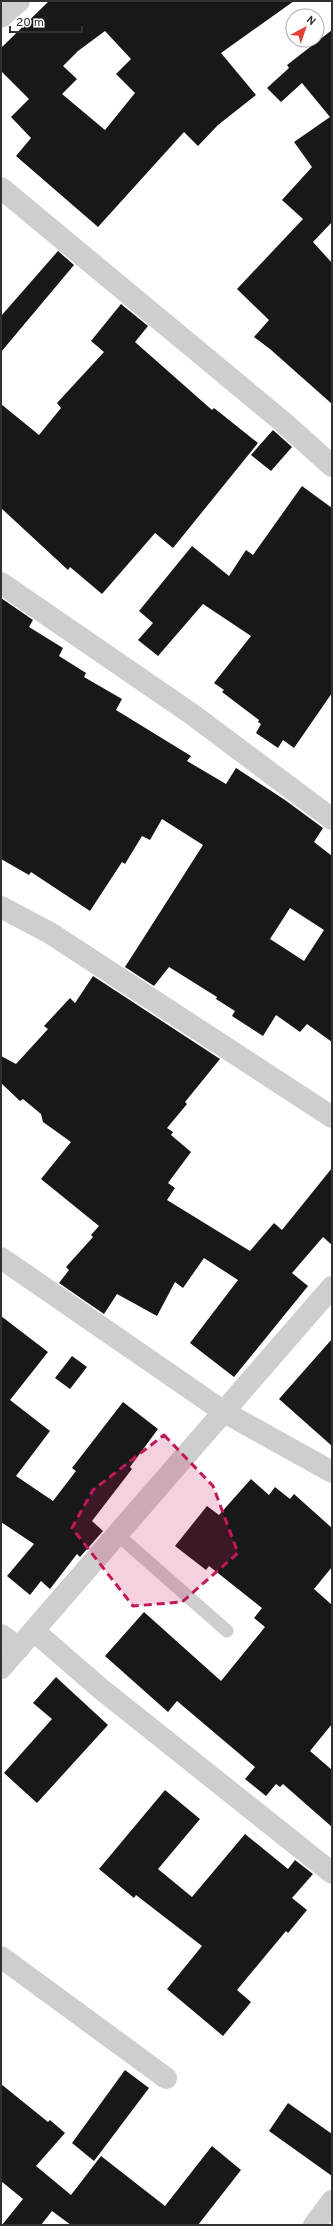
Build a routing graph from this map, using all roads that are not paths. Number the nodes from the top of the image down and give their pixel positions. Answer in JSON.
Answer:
{"nodes":[{"id":1,"x":19,"y":1,"type":"edge"},
{"id":2,"x":1,"y":18,"type":"edge"},
{"id":3,"x":1,"y":188,"type":"edge"},
{"id":4,"x":332,"y":466,"type":"edge"},
{"id":5,"x":1,"y":583,"type":"edge"},
{"id":6,"x":332,"y":819,"type":"edge"},
{"id":7,"x":1,"y":908,"type":"edge"},
{"id":8,"x":332,"y":1117,"type":"edge"},
{"id":9,"x":1,"y":1258,"type":"edge"},
{"id":10,"x":332,"y":1287,"type":"edge"},
{"id":11,"x":224,"y":1412,"type":"junction"},
{"id":12,"x":332,"y":1472,"type":"edge"},
{"id":13,"x":118,"y":1535,"type":"junction"},
{"id":14,"x":34,"y":1631,"type":"junction"},
{"id":15,"x":227,"y":1631,"type":"dead end"},
{"id":16,"x":1,"y":1635,"type":"edge"},
{"id":17,"x":19,"y":1648,"type":"junction"},
{"id":18,"x":1,"y":1668,"type":"edge"},
{"id":19,"x":332,"y":1873,"type":"edge"},
{"id":20,"x":1,"y":1957,"type":"edge"},
{"id":21,"x":166,"y":2078,"type":"dead end"},
{"id":22,"x":332,"y":2200,"type":"edge"},
{"id":23,"x":314,"y":2225,"type":"edge"}],
"edges":[{"from":1,"to":2,"type":"street"},
{"from":3,"to":4,"type":"street"},
{"from":5,"to":6,"type":"street"},
{"from":7,"to":8,"type":"street"},
{"from":9,"to":11,"type":"street"},
{"from":10,"to":11,"type":"street"},
{"from":11,"to":12,"type":"street"},
{"from":11,"to":13,"type":"street"},
{"from":13,"to":14,"type":"street"},
{"from":13,"to":15,"type":"lane"},
{"from":14,"to":17,"type":"street"},
{"from":14,"to":19,"type":"street"},
{"from":16,"to":17,"type":"street"},
{"from":17,"to":18,"type":"street"},
{"from":20,"to":21,"type":"street"},
{"from":22,"to":23,"type":"street"}]}
